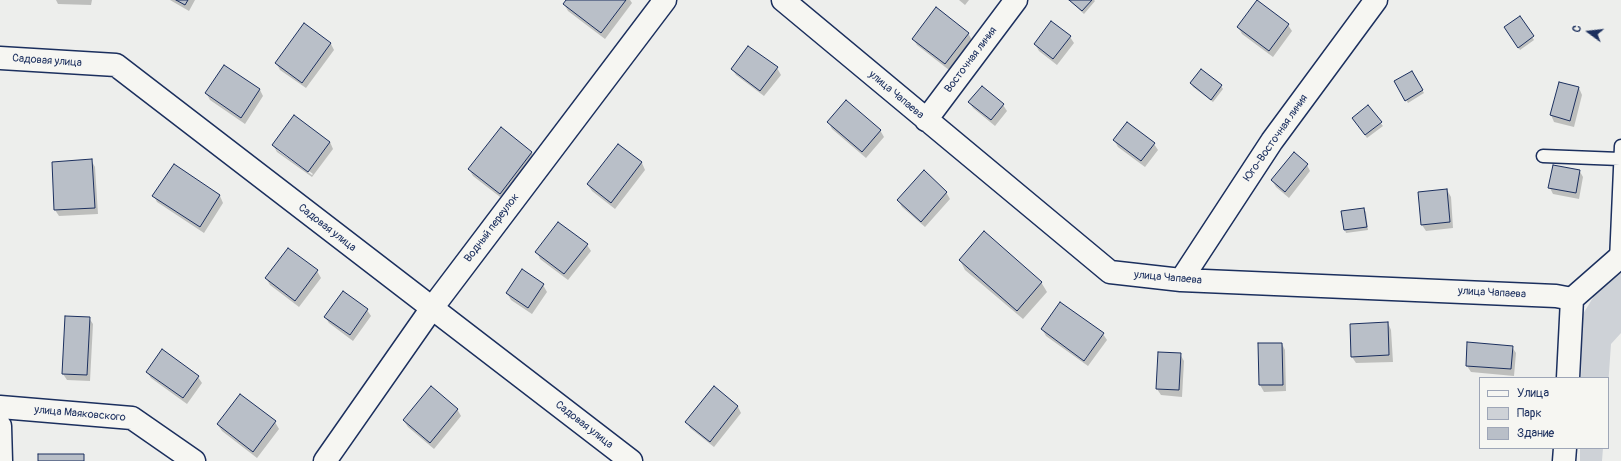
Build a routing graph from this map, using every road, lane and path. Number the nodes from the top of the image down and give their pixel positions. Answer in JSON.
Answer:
{"nodes":[{"id":1,"x":664,"y":0,"type":"edge"},
{"id":2,"x":783,"y":0,"type":"edge"},
{"id":3,"x":1016,"y":0,"type":"edge"},
{"id":4,"x":1376,"y":0,"type":"edge"},
{"id":5,"x":0,"y":58,"type":"edge"},
{"id":6,"x":926,"y":120,"type":"junction"},
{"id":7,"x":1621,"y":146,"type":"edge"},
{"id":8,"x":1543,"y":156,"type":"dead end"},
{"id":9,"x":1620,"y":159,"type":"edge"},
{"id":10,"x":1618,"y":259,"type":"edge"},
{"id":11,"x":1181,"y":280,"type":"junction"},
{"id":12,"x":1572,"y":299,"type":"junction"},
{"id":13,"x":432,"y":308,"type":"junction"},
{"id":14,"x":1568,"y":377,"type":"edge"},
{"id":15,"x":0,"y":407,"type":"edge"},
{"id":16,"x":0,"y":426,"type":"edge"},
{"id":17,"x":1565,"y":449,"type":"edge"},
{"id":18,"x":1,"y":461,"type":"edge"},
{"id":19,"x":194,"y":461,"type":"edge"},
{"id":20,"x":325,"y":461,"type":"edge"},
{"id":21,"x":631,"y":461,"type":"edge"},
{"id":22,"x":1564,"y":461,"type":"edge"}],
"edges":[{"from":1,"to":13,"type":"street","name":"Водный переулок"},
{"from":2,"to":6,"type":"street","name":"улица Чапаева"},
{"from":3,"to":6,"type":"street","name":"Восточная линия"},
{"from":4,"to":11,"type":"street","name":"Юго-Восточная линия"},
{"from":5,"to":13,"type":"street","name":"Садовая улица"},
{"from":6,"to":11,"type":"street","name":"улица Чапаева"},
{"from":7,"to":9,"type":"lane"},
{"from":8,"to":9,"type":"lane"},
{"from":9,"to":10,"type":"lane"},
{"from":10,"to":12,"type":"street"},
{"from":11,"to":12,"type":"street","name":"улица Чапаева"},
{"from":12,"to":14,"type":"street"},
{"from":13,"to":20,"type":"street","name":"Водный переулок"},
{"from":13,"to":21,"type":"street","name":"Садовая улица"},
{"from":15,"to":19,"type":"street","name":"улица Маяковского"},
{"from":16,"to":18,"type":"street"},
{"from":17,"to":22,"type":"street"}]}
